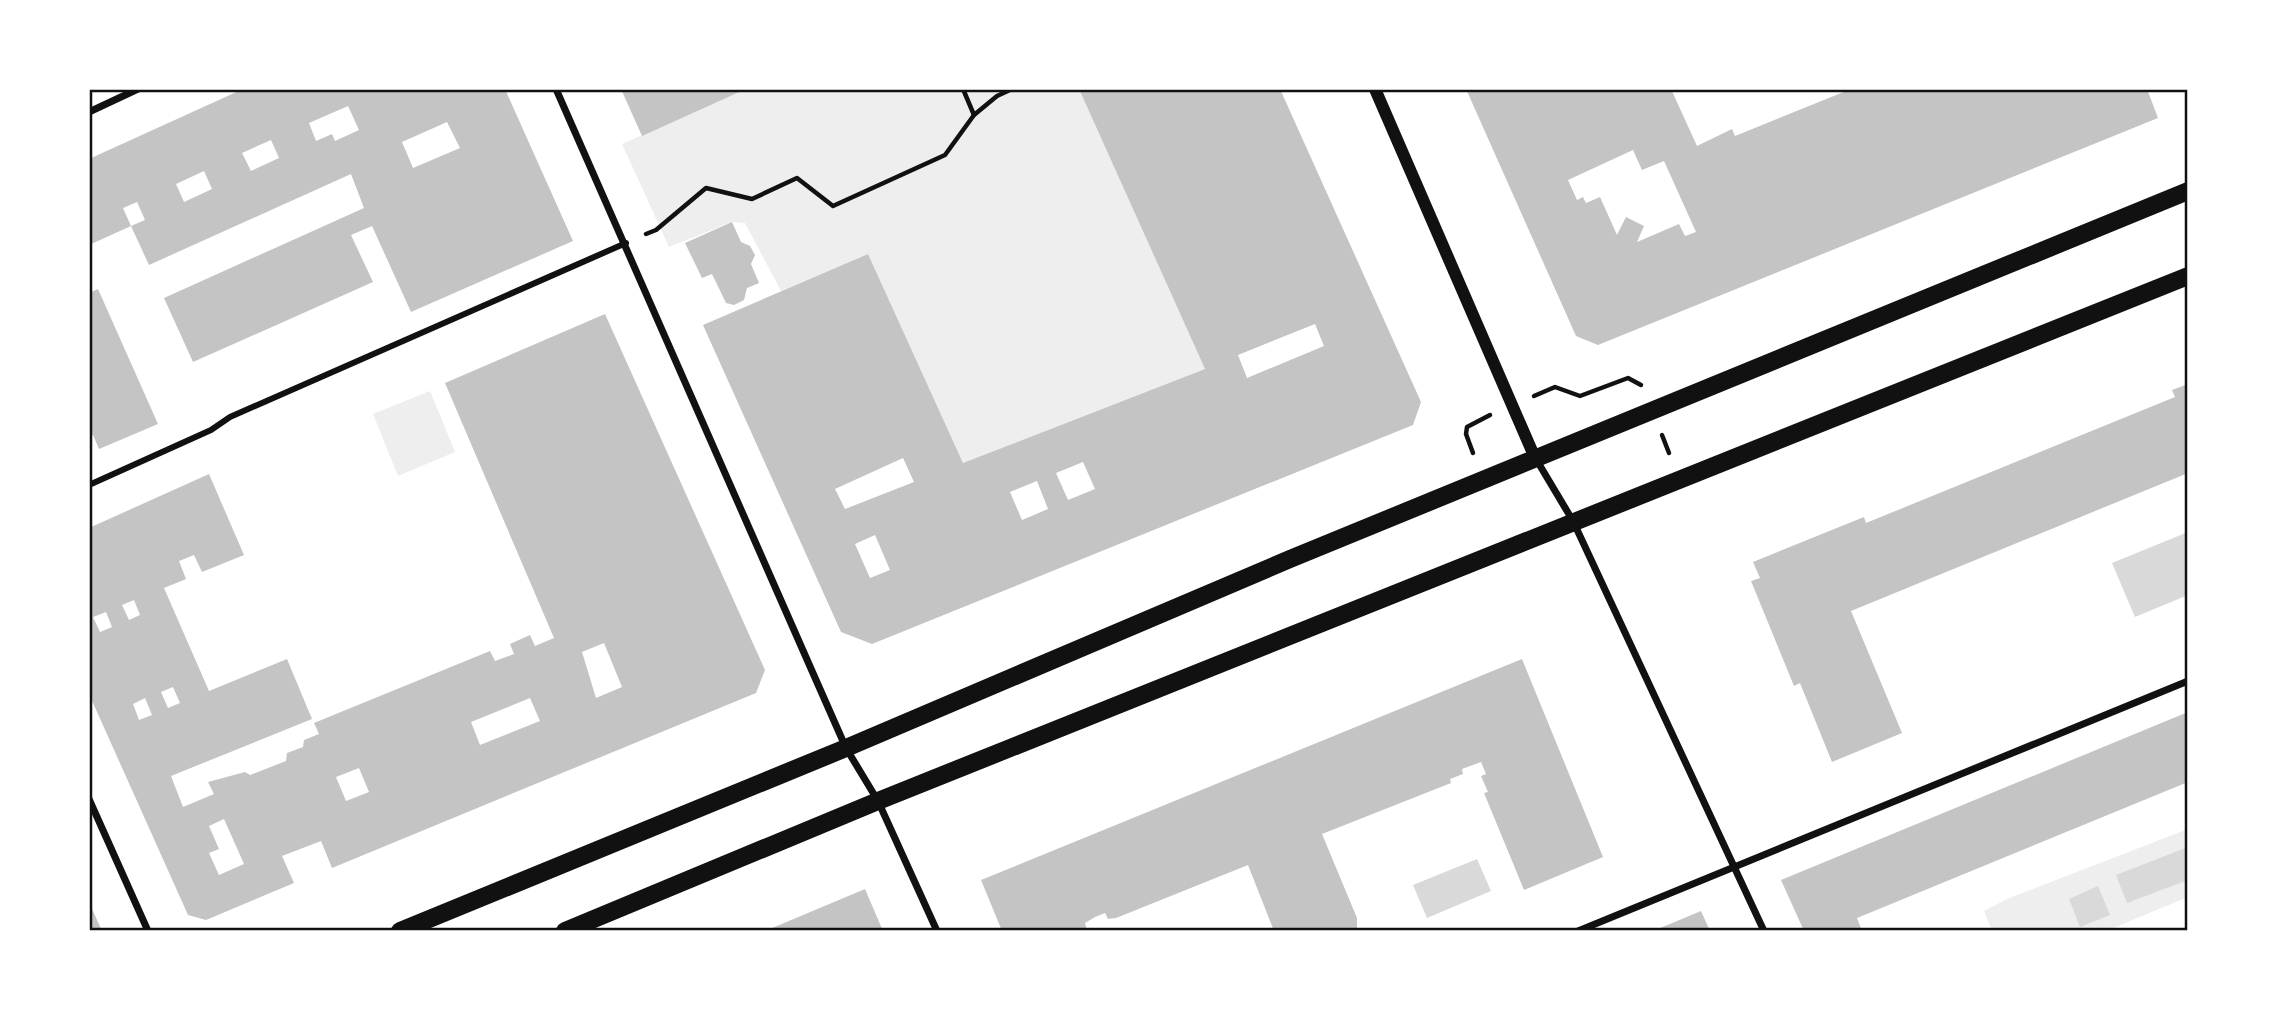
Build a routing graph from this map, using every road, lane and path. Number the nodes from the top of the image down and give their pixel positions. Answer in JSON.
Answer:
{"nodes":[{"id":1,"x":138,"y":89,"type":"edge"},
{"id":2,"x":556,"y":89,"type":"edge"},
{"id":3,"x":963,"y":89,"type":"edge"},
{"id":4,"x":1012,"y":89,"type":"edge"},
{"id":5,"x":1375,"y":89,"type":"edge"},
{"id":6,"x":89,"y":112,"type":"edge"},
{"id":7,"x":975,"y":116,"type":"junction"},
{"id":8,"x":2188,"y":191,"type":"edge"},
{"id":9,"x":626,"y":243,"type":"junction"},
{"id":10,"x":2188,"y":276,"type":"edge"},
{"id":11,"x":1552,"y":388,"type":"dead end"},
{"id":12,"x":1651,"y":411,"type":"junction"},
{"id":13,"x":1477,"y":421,"type":"dead end"},
{"id":14,"x":1535,"y":458,"type":"junction"},
{"id":15,"x":1484,"y":479,"type":"junction"},
{"id":16,"x":1680,"y":479,"type":"junction"},
{"id":17,"x":89,"y":485,"type":"edge"},
{"id":18,"x":1573,"y":521,"type":"junction"},
{"id":19,"x":2188,"y":681,"type":"edge"},
{"id":20,"x":846,"y":748,"type":"junction"},
{"id":21,"x":89,"y":799,"type":"edge"},
{"id":22,"x":878,"y":801,"type":"junction"},
{"id":23,"x":1733,"y":867,"type":"junction"},
{"id":24,"x":148,"y":931,"type":"edge"},
{"id":25,"x":400,"y":931,"type":"edge"},
{"id":26,"x":565,"y":931,"type":"edge"},
{"id":27,"x":937,"y":931,"type":"edge"},
{"id":28,"x":1578,"y":931,"type":"edge"},
{"id":29,"x":1764,"y":931,"type":"edge"}],
"edges":[{"from":1,"to":6,"type":"street"},
{"from":2,"to":9,"type":"street"},
{"from":3,"to":7,"type":"path"},
{"from":4,"to":7,"type":"path"},
{"from":5,"to":14,"type":"street"},
{"from":7,"to":9,"type":"path"},
{"from":8,"to":12,"type":"main road"},
{"from":9,"to":17,"type":"street"},
{"from":9,"to":20,"type":"street"},
{"from":10,"to":16,"type":"main road"},
{"from":11,"to":12,"type":"path"},
{"from":12,"to":14,"type":"main road"},
{"from":12,"to":16,"type":"path"},
{"from":13,"to":15,"type":"path"},
{"from":14,"to":15,"type":"main road"},
{"from":14,"to":18,"type":"street"},
{"from":15,"to":20,"type":"main road"},
{"from":16,"to":18,"type":"main road"},
{"from":18,"to":22,"type":"main road"},
{"from":18,"to":23,"type":"street"},
{"from":19,"to":23,"type":"street"},
{"from":20,"to":22,"type":"street"},
{"from":20,"to":25,"type":"main road"},
{"from":21,"to":24,"type":"street"},
{"from":22,"to":26,"type":"main road"},
{"from":22,"to":27,"type":"street"},
{"from":23,"to":28,"type":"street"},
{"from":23,"to":29,"type":"street"}]}
